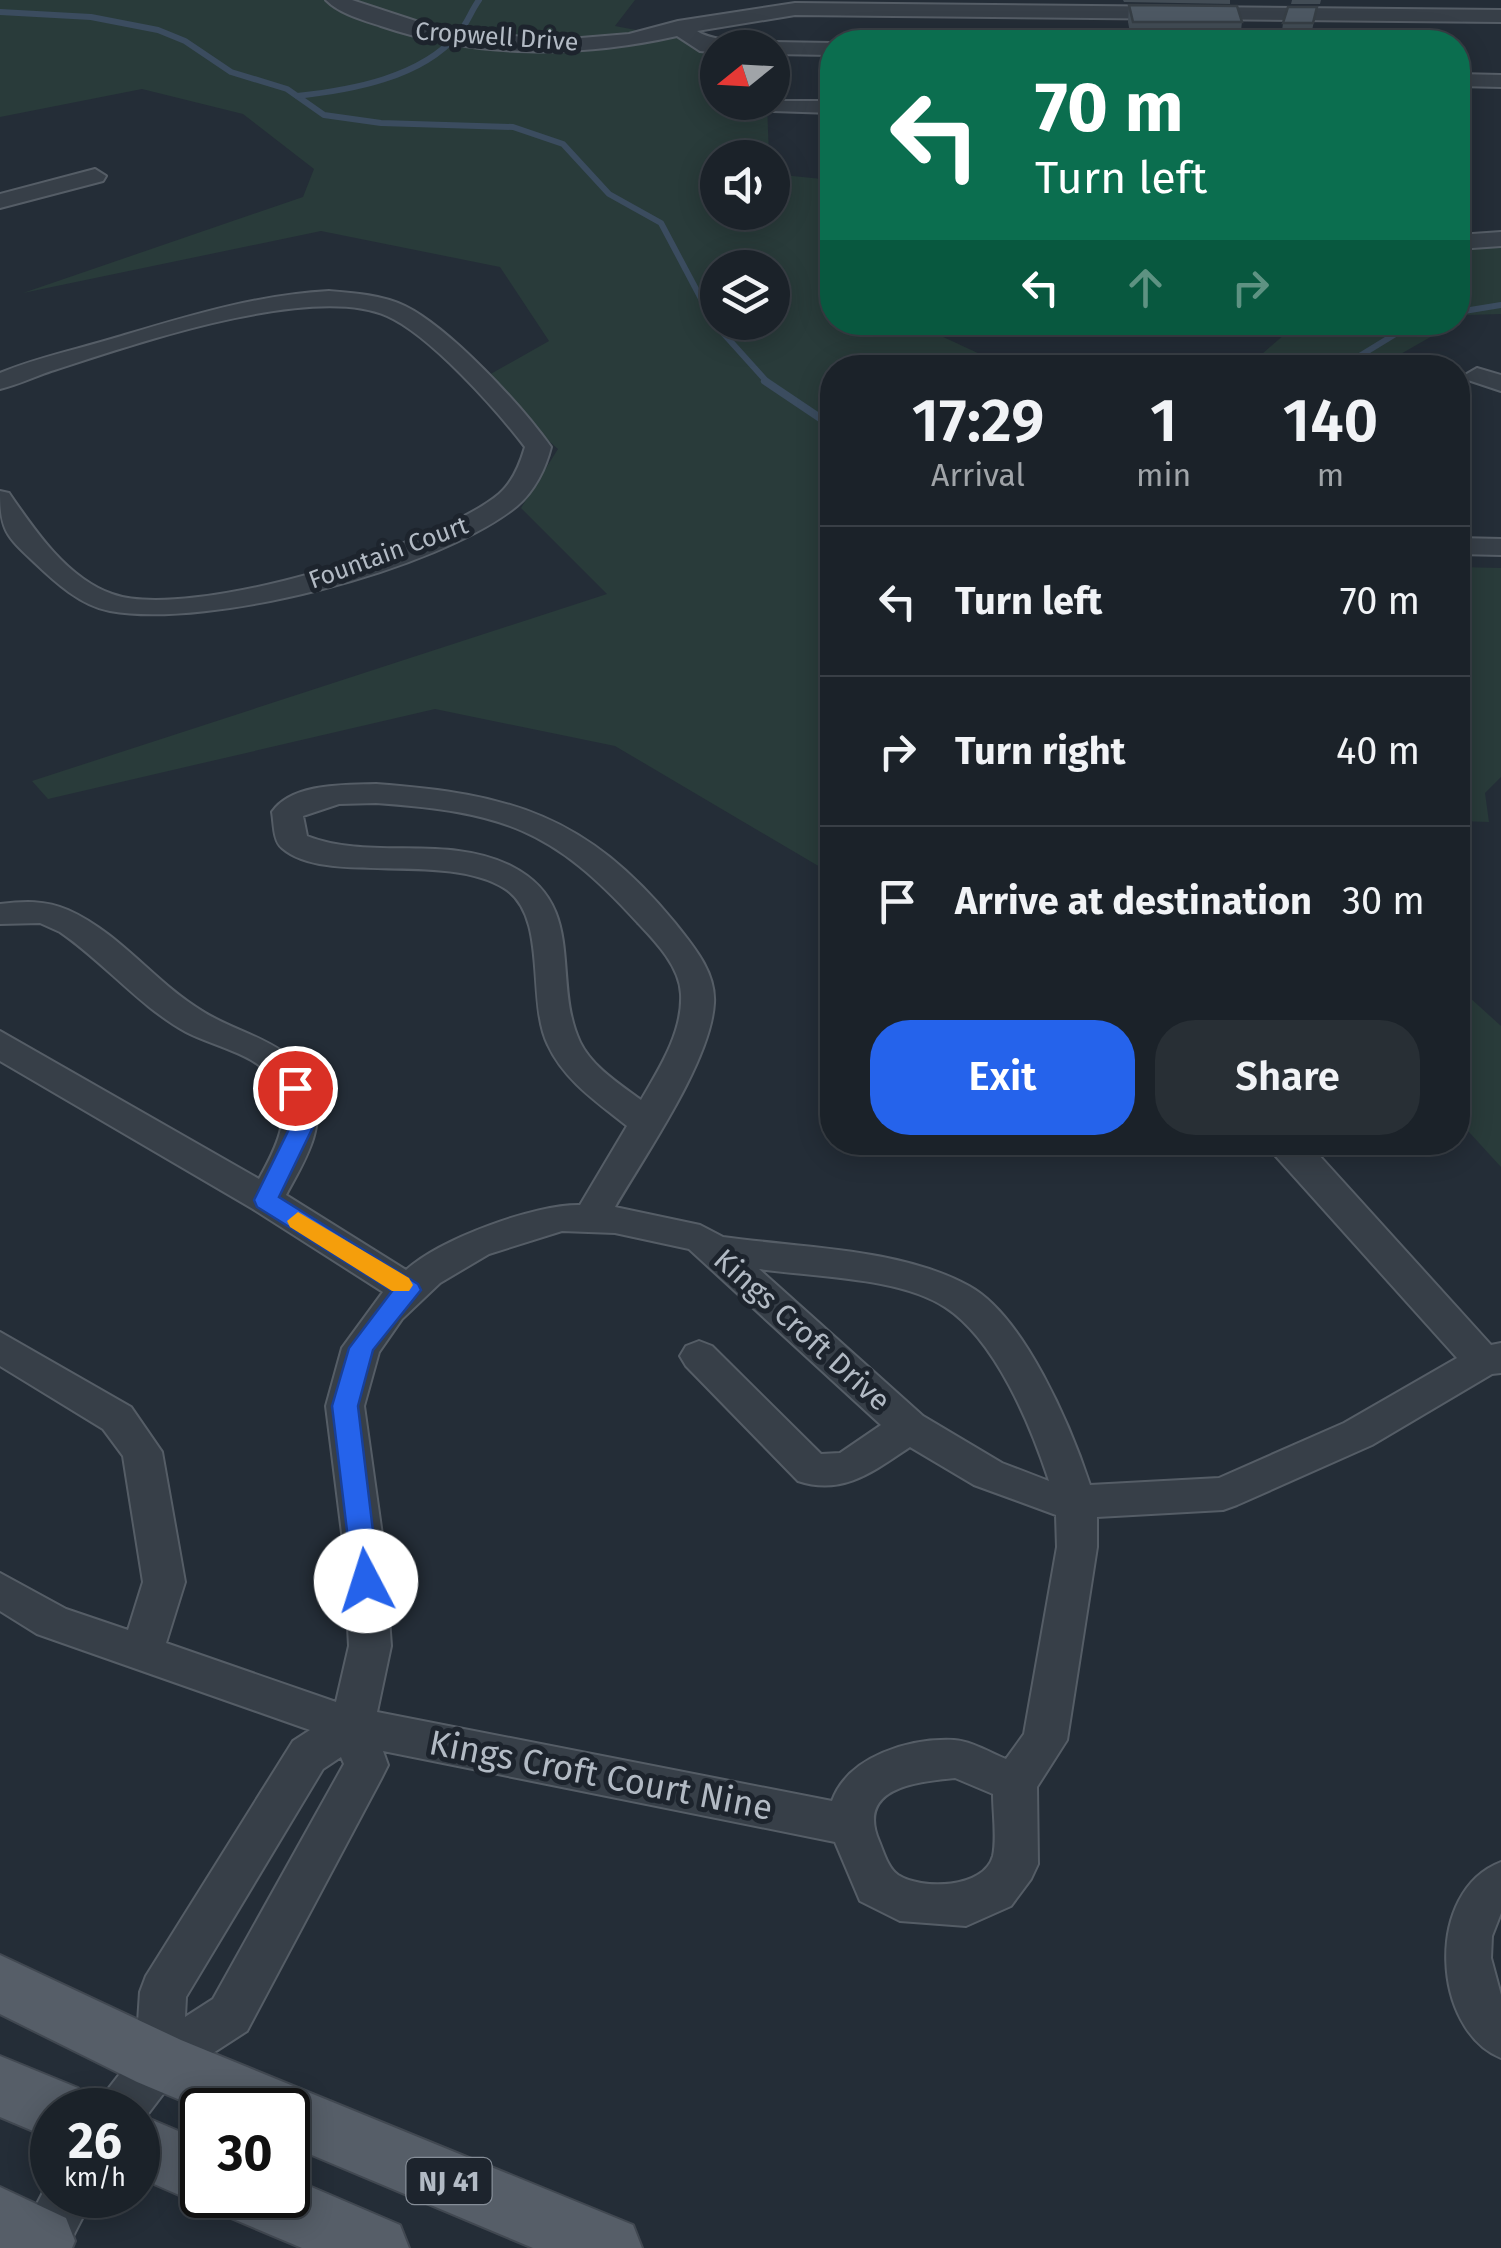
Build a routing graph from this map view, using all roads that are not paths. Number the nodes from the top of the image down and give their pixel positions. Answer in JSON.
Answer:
{"nodes":[{"id":1,"x":336,"y":0,"type":"edge"},
{"id":2,"x":807,"y":4,"type":"edge"},
{"id":3,"x":1377,"y":7,"type":"edge"},
{"id":4,"x":1108,"y":12,"type":"edge"},
{"id":5,"x":1501,"y":16,"type":"edge"},
{"id":6,"x":678,"y":28,"type":"junction"},
{"id":7,"x":700,"y":42,"type":"edge"},
{"id":8,"x":790,"y":48,"type":"edge"},
{"id":9,"x":820,"y":49,"type":"edge"},
{"id":10,"x":1470,"y":80,"type":"edge"},
{"id":11,"x":1501,"y":81,"type":"edge"},
{"id":12,"x":790,"y":107,"type":"edge"},
{"id":13,"x":820,"y":107,"type":"edge"},
{"id":14,"x":95,"y":176,"type":"dead end"},
{"id":15,"x":0,"y":201,"type":"edge"},
{"id":16,"x":1501,"y":239,"type":"edge"},
{"id":17,"x":1470,"y":241,"type":"edge"},
{"id":18,"x":1476,"y":375,"type":"dead end"},
{"id":19,"x":0,"y":382,"type":"edge"},
{"id":20,"x":1501,"y":384,"type":"edge"},
{"id":21,"x":0,"y":499,"type":"edge"},
{"id":22,"x":10,"y":536,"type":"edge"},
{"id":23,"x":1470,"y":546,"type":"edge"},
{"id":24,"x":1501,"y":547,"type":"edge"},
{"id":25,"x":0,"y":914,"type":"edge"},
{"id":26,"x":0,"y":1043,"type":"edge"},
{"id":27,"x":646,"y":1122,"type":"junction"},
{"id":28,"x":1298,"y":1155,"type":"edge"},
{"id":29,"x":266,"y":1200,"type":"junction"},
{"id":30,"x":590,"y":1219,"type":"junction"},
{"id":31,"x":715,"y":1250,"type":"junction"},
{"id":32,"x":409,"y":1290,"type":"junction"},
{"id":33,"x":0,"y":1346,"type":"edge"},
{"id":34,"x":699,"y":1356,"type":"dead end"},
{"id":35,"x":1492,"y":1360,"type":"edge"},
{"id":36,"x":909,"y":1427,"type":"junction"},
{"id":37,"x":1076,"y":1502,"type":"junction"},
{"id":38,"x":0,"y":1590,"type":"edge"},
{"id":39,"x":142,"y":1652,"type":"junction"},
{"id":40,"x":352,"y":1726,"type":"junction"},
{"id":41,"x":1015,"y":1783,"type":"junction"},
{"id":42,"x":850,"y":1825,"type":"junction"},
{"id":43,"x":1501,"y":1883,"type":"edge"},
{"id":44,"x":0,"y":1983,"type":"edge"},
{"id":45,"x":1501,"y":2036,"type":"edge"},
{"id":46,"x":159,"y":2061,"type":"junction"},
{"id":47,"x":0,"y":2086,"type":"edge"},
{"id":48,"x":139,"y":2088,"type":"edge"},
{"id":49,"x":225,"y":2088,"type":"edge"},
{"id":50,"x":30,"y":2099,"type":"edge"},
{"id":51,"x":310,"y":2123,"type":"edge"},
{"id":52,"x":307,"y":2218,"type":"edge"},
{"id":53,"x":377,"y":2248,"type":"edge"},
{"id":54,"x":610,"y":2248,"type":"edge"}],
"edges":[{"from":1,"to":6,"type":"street","name":"Cropwell Drive"},
{"from":2,"to":4,"type":"street","name":"Cropwell Drive"},
{"from":2,"to":6,"type":"street","name":"Cropwell Drive"},
{"from":3,"to":4,"type":"street","name":"Cropwell Drive"},
{"from":3,"to":5,"type":"street","name":"Cropwell Drive"},
{"from":6,"to":7,"type":"street"},
{"from":8,"to":9,"type":"street"},
{"from":10,"to":11,"type":"street"},
{"from":12,"to":13,"type":"street"},
{"from":14,"to":15,"type":"street"},
{"from":16,"to":17,"type":"street"},
{"from":18,"to":20,"type":"street"},
{"from":19,"to":22,"type":"street","name":"Fountain Court"},
{"from":21,"to":22,"type":"street","name":"Fountain Court"},
{"from":23,"to":24,"type":"street"},
{"from":25,"to":29,"type":"street"},
{"from":26,"to":29,"type":"street"},
{"from":27,"to":27,"type":"street"},
{"from":27,"to":30,"type":"street"},
{"from":28,"to":35,"type":"street"},
{"from":29,"to":32,"type":"street"},
{"from":30,"to":31,"type":"street","name":"Kings Croft Drive"},
{"from":30,"to":32,"type":"street","name":"Kings Croft Drive"},
{"from":31,"to":36,"type":"street","name":"Kings Croft Drive"},
{"from":31,"to":37,"type":"street"},
{"from":32,"to":40,"type":"street","name":"Kings Croft Drive"},
{"from":33,"to":39,"type":"street"},
{"from":34,"to":36,"type":"street"},
{"from":35,"to":37,"type":"street","name":"Kings Croft Drive"},
{"from":36,"to":37,"type":"street","name":"Kings Croft Drive"},
{"from":37,"to":41,"type":"street"},
{"from":38,"to":39,"type":"street","name":"Kings Croft Court Nine"},
{"from":39,"to":40,"type":"street","name":"Kings Croft Court Nine"},
{"from":40,"to":42,"type":"street","name":"Kings Croft Court Nine"},
{"from":40,"to":46,"type":"street"},
{"from":40,"to":46,"type":"street","name":"Kings Croft Drive"},
{"from":41,"to":42,"type":"street"},
{"from":41,"to":42,"type":"street"},
{"from":43,"to":45,"type":"street"},
{"from":44,"to":46,"type":"main road"},
{"from":46,"to":48,"type":"street"},
{"from":46,"to":49,"type":"main road"},
{"from":47,"to":50,"type":"main road"},
{"from":51,"to":54,"type":"main road","number":"NJ 41"},
{"from":52,"to":53,"type":"main road"}]}
